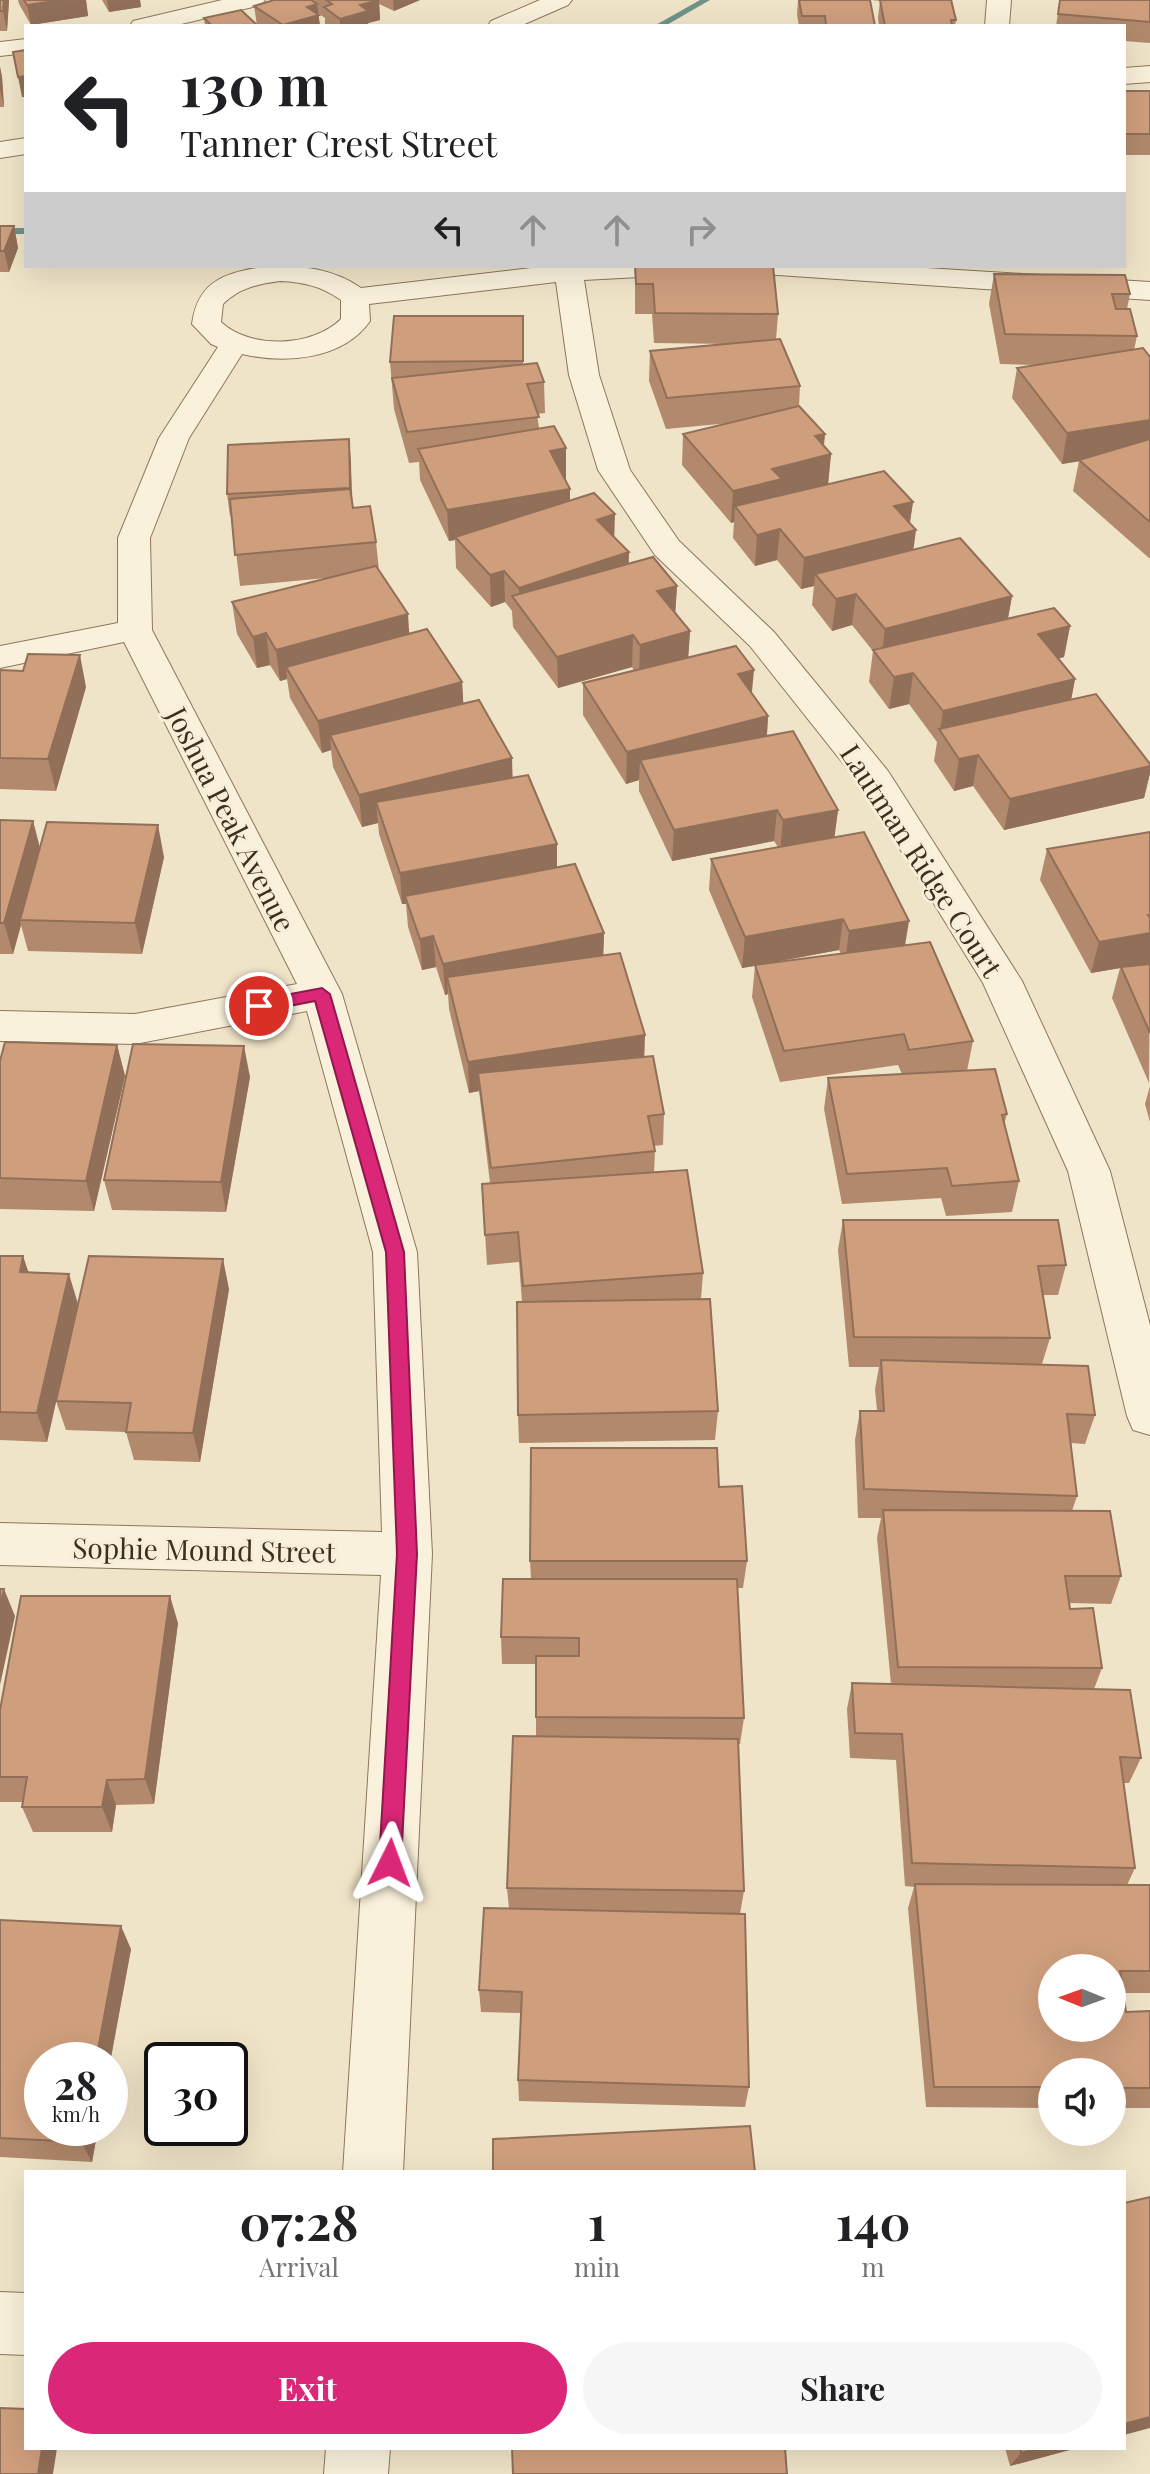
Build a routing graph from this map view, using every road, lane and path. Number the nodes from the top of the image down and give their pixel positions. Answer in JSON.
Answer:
{"nodes":[{"id":1,"x":253,"y":0,"type":"edge"},
{"id":2,"x":560,"y":0,"type":"edge"},
{"id":3,"x":999,"y":0,"type":"edge"},
{"id":4,"x":151,"y":24,"type":"edge"},
{"id":5,"x":505,"y":24,"type":"edge"},
{"id":6,"x":997,"y":24,"type":"edge"},
{"id":7,"x":24,"y":46,"type":"edge"},
{"id":8,"x":0,"y":49,"type":"edge"},
{"id":9,"x":1150,"y":74,"type":"edge"},
{"id":10,"x":1126,"y":76,"type":"edge"},
{"id":11,"x":24,"y":146,"type":"edge"},
{"id":12,"x":0,"y":150,"type":"edge"},
{"id":13,"x":653,"y":268,"type":"edge"},
{"id":14,"x":794,"y":268,"type":"edge"},
{"id":15,"x":256,"y":271,"type":"edge"},
{"id":16,"x":569,"y":272,"type":"junction"},
{"id":17,"x":1150,"y":291,"type":"edge"},
{"id":18,"x":355,"y":297,"type":"junction"},
{"id":19,"x":234,"y":344,"type":"junction"},
{"id":20,"x":135,"y":630,"type":"junction"},
{"id":21,"x":0,"y":657,"type":"edge"},
{"id":22,"x":322,"y":994,"type":"junction"},
{"id":23,"x":0,"y":1026,"type":"edge"},
{"id":24,"x":1150,"y":1416,"type":"edge"},
{"id":25,"x":0,"y":1544,"type":"edge"},
{"id":26,"x":407,"y":1554,"type":"junction"},
{"id":27,"x":373,"y":2170,"type":"edge"},
{"id":28,"x":0,"y":2323,"type":"edge"},
{"id":29,"x":24,"y":2324,"type":"edge"},
{"id":30,"x":358,"y":2450,"type":"edge"},
{"id":31,"x":356,"y":2474,"type":"edge"}],
"edges":[{"from":1,"to":4,"type":"street"},
{"from":2,"to":5,"type":"street"},
{"from":3,"to":6,"type":"street"},
{"from":7,"to":8,"type":"street"},
{"from":9,"to":10,"type":"street"},
{"from":11,"to":12,"type":"street"},
{"from":13,"to":16,"type":"street"},
{"from":14,"to":17,"type":"street"},
{"from":15,"to":18,"type":"street"},
{"from":15,"to":19,"type":"street"},
{"from":16,"to":18,"type":"street"},
{"from":16,"to":24,"type":"street","name":"Lautman Ridge Court"},
{"from":18,"to":19,"type":"street"},
{"from":19,"to":20,"type":"street","name":"Joshua Peak Avenue"},
{"from":20,"to":21,"type":"street"},
{"from":20,"to":22,"type":"street","name":"Joshua Peak Avenue"},
{"from":22,"to":23,"type":"street"},
{"from":22,"to":26,"type":"street","name":"Joshua Peak Avenue"},
{"from":25,"to":26,"type":"street","name":"Sophie Mound Street"},
{"from":26,"to":27,"type":"street","name":"Joshua Peak Avenue"},
{"from":28,"to":29,"type":"street"},
{"from":30,"to":31,"type":"street"}]}
